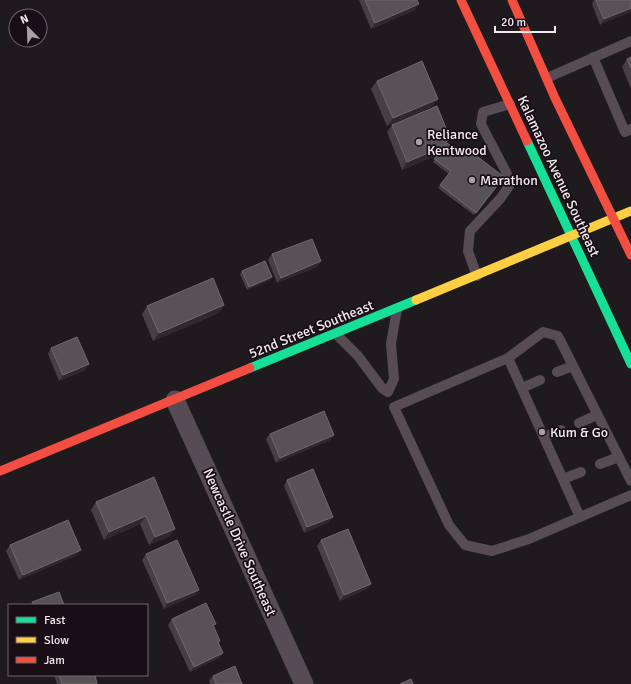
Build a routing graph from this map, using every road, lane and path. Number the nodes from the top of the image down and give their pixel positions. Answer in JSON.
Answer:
{"nodes":[{"id":1,"x":462,"y":0,"type":"edge"},
{"id":2,"x":512,"y":0,"type":"edge"},
{"id":3,"x":631,"y":41,"type":"edge"},
{"id":4,"x":593,"y":57,"type":"junction"},
{"id":5,"x":546,"y":78,"type":"junction"},
{"id":6,"x":510,"y":104,"type":"junction"},
{"id":7,"x":631,"y":129,"type":"edge"},
{"id":8,"x":631,"y":211,"type":"edge"},
{"id":9,"x":614,"y":218,"type":"junction"},
{"id":10,"x":571,"y":236,"type":"junction"},
{"id":11,"x":631,"y":255,"type":"edge"},
{"id":12,"x":477,"y":276,"type":"junction"},
{"id":13,"x":397,"y":309,"type":"junction"},
{"id":14,"x":336,"y":334,"type":"junction"},
{"id":15,"x":622,"y":345,"type":"junction"},
{"id":16,"x":631,"y":351,"type":"edge"},
{"id":17,"x":508,"y":358,"type":"junction"},
{"id":18,"x":631,"y":364,"type":"edge"},
{"id":19,"x":573,"y":366,"type":"junction"},
{"id":20,"x":557,"y":372,"type":"dead end"},
{"id":21,"x":540,"y":380,"type":"dead end"},
{"id":22,"x":522,"y":388,"type":"junction"},
{"id":23,"x":388,"y":392,"type":"junction"},
{"id":24,"x":176,"y":400,"type":"junction"},
{"id":25,"x":394,"y":407,"type":"junction"},
{"id":26,"x":598,"y":415,"type":"junction"},
{"id":27,"x":579,"y":423,"type":"dead end"},
{"id":28,"x":561,"y":430,"type":"dead end"},
{"id":29,"x":544,"y":437,"type":"junction"},
{"id":30,"x":619,"y":457,"type":"junction"},
{"id":31,"x":600,"y":464,"type":"dead end"},
{"id":32,"x":0,"y":471,"type":"edge"},
{"id":33,"x":581,"y":472,"type":"dead end"},
{"id":34,"x":563,"y":479,"type":"junction"},
{"id":35,"x":631,"y":481,"type":"edge"},
{"id":36,"x":631,"y":495,"type":"edge"},
{"id":37,"x":580,"y":517,"type":"junction"},
{"id":38,"x":304,"y":684,"type":"edge"}],
"edges":[{"from":1,"to":6,"type":"main road","name":"Kalamazoo Avenue Southeast"},
{"from":2,"to":5,"type":"main road"},
{"from":3,"to":4,"type":"lane"},
{"from":4,"to":5,"type":"lane"},
{"from":4,"to":7,"type":"lane"},
{"from":5,"to":9,"type":"main road"},
{"from":6,"to":10,"type":"main road","name":"Kalamazoo Avenue Southeast"},
{"from":6,"to":12,"type":"lane"},
{"from":8,"to":9,"type":"main road","name":"52nd Street Southeast"},
{"from":9,"to":10,"type":"main road","name":"52nd Street Southeast"},
{"from":9,"to":11,"type":"main road"},
{"from":10,"to":12,"type":"main road","name":"52nd Street Southeast"},
{"from":10,"to":15,"type":"main road","name":"Kalamazoo Avenue Southeast"},
{"from":12,"to":13,"type":"main road","name":"52nd Street Southeast"},
{"from":13,"to":14,"type":"main road","name":"52nd Street Southeast"},
{"from":13,"to":23,"type":"lane"},
{"from":14,"to":23,"type":"lane"},
{"from":14,"to":24,"type":"main road","name":"52nd Street Southeast"},
{"from":15,"to":16,"type":"main road"},
{"from":15,"to":18,"type":"main road","name":"Kalamazoo Avenue Southeast"},
{"from":17,"to":19,"type":"lane"},
{"from":17,"to":22,"type":"lane"},
{"from":17,"to":25,"type":"lane"},
{"from":19,"to":20,"type":"lane"},
{"from":19,"to":26,"type":"lane"},
{"from":21,"to":22,"type":"lane"},
{"from":22,"to":29,"type":"lane"},
{"from":23,"to":25,"type":"lane"},
{"from":24,"to":32,"type":"main road","name":"52nd Street Southeast"},
{"from":24,"to":38,"type":"street","name":"Newcastle Drive Southeast"},
{"from":25,"to":37,"type":"lane"},
{"from":26,"to":27,"type":"lane"},
{"from":26,"to":30,"type":"lane"},
{"from":28,"to":29,"type":"lane"},
{"from":29,"to":34,"type":"lane"},
{"from":30,"to":31,"type":"lane"},
{"from":30,"to":35,"type":"lane"},
{"from":33,"to":34,"type":"lane"},
{"from":34,"to":37,"type":"lane"},
{"from":36,"to":37,"type":"lane"}]}
